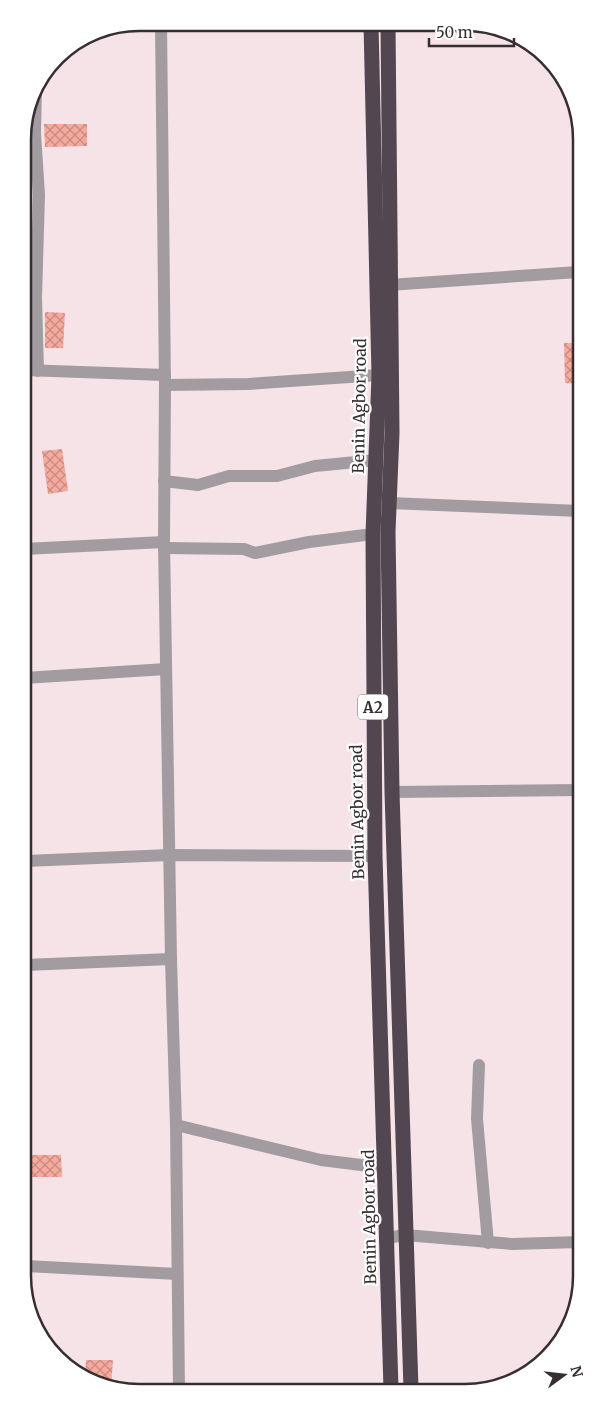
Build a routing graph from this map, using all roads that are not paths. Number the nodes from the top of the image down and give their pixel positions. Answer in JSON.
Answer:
{"nodes":[{"id":1,"x":161,"y":31,"type":"edge"},
{"id":2,"x":371,"y":31,"type":"edge"},
{"id":3,"x":388,"y":31,"type":"edge"},
{"id":4,"x":35,"y":110,"type":"edge"},
{"id":5,"x":573,"y":272,"type":"edge"},
{"id":6,"x":389,"y":285,"type":"junction"},
{"id":7,"x":31,"y":370,"type":"edge"},
{"id":8,"x":38,"y":371,"type":"junction"},
{"id":9,"x":379,"y":375,"type":"junction"},
{"id":10,"x":165,"y":380,"type":"junction"},
{"id":11,"x":377,"y":460,"type":"junction"},
{"id":12,"x":164,"y":481,"type":"junction"},
{"id":13,"x":389,"y":503,"type":"junction"},
{"id":14,"x":573,"y":511,"type":"edge"},
{"id":15,"x":372,"y":534,"type":"junction"},
{"id":16,"x":164,"y":545,"type":"junction"},
{"id":17,"x":31,"y":549,"type":"edge"},
{"id":18,"x":166,"y":670,"type":"junction"},
{"id":19,"x":31,"y":678,"type":"edge"},
{"id":20,"x":573,"y":790,"type":"edge"},
{"id":21,"x":392,"y":792,"type":"junction"},
{"id":22,"x":170,"y":855,"type":"junction"},
{"id":23,"x":375,"y":856,"type":"junction"},
{"id":24,"x":31,"y":861,"type":"edge"},
{"id":25,"x":171,"y":959,"type":"junction"},
{"id":26,"x":31,"y":965,"type":"edge"},
{"id":27,"x":479,"y":1065,"type":"dead end"},
{"id":28,"x":176,"y":1125,"type":"junction"},
{"id":29,"x":385,"y":1168,"type":"junction"},
{"id":30,"x":405,"y":1235,"type":"junction"},
{"id":31,"x":387,"y":1238,"type":"junction"},
{"id":32,"x":488,"y":1242,"type":"junction"},
{"id":33,"x":573,"y":1242,"type":"edge"},
{"id":34,"x":31,"y":1266,"type":"edge"},
{"id":35,"x":176,"y":1274,"type":"junction"},
{"id":36,"x":179,"y":1384,"type":"edge"},
{"id":37,"x":391,"y":1384,"type":"edge"},
{"id":38,"x":411,"y":1384,"type":"edge"}],
"edges":[{"from":1,"to":10,"type":"street"},
{"from":2,"to":9,"type":"highway","name":"Benin Agbor road","number":"A2"},
{"from":3,"to":6,"type":"highway","name":"Benin Agbor road","number":"A2"},
{"from":4,"to":8,"type":"street"},
{"from":5,"to":6,"type":"street"},
{"from":6,"to":13,"type":"highway","name":"Benin Agbor road","number":"A2"},
{"from":7,"to":8,"type":"street"},
{"from":8,"to":10,"type":"street"},
{"from":9,"to":10,"type":"street"},
{"from":9,"to":11,"type":"highway","name":"Benin Agbor road","number":"A2"},
{"from":10,"to":12,"type":"street"},
{"from":11,"to":12,"type":"street"},
{"from":11,"to":15,"type":"highway","name":"Benin Agbor road","number":"A2"},
{"from":12,"to":16,"type":"street"},
{"from":13,"to":14,"type":"street"},
{"from":13,"to":21,"type":"highway","name":"Benin Agbor road","number":"A2"},
{"from":15,"to":16,"type":"street"},
{"from":15,"to":23,"type":"highway","name":"Benin Agbor road","number":"A2"},
{"from":16,"to":17,"type":"street"},
{"from":16,"to":18,"type":"street"},
{"from":18,"to":19,"type":"street"},
{"from":18,"to":22,"type":"street"},
{"from":20,"to":21,"type":"street"},
{"from":21,"to":30,"type":"highway","name":"Benin Agbor road","number":"A2"},
{"from":22,"to":23,"type":"street"},
{"from":22,"to":24,"type":"street"},
{"from":22,"to":25,"type":"street"},
{"from":23,"to":29,"type":"highway","name":"Benin Agbor road","number":"A2"},
{"from":25,"to":26,"type":"street"},
{"from":25,"to":28,"type":"street"},
{"from":27,"to":32,"type":"street"},
{"from":28,"to":29,"type":"street"},
{"from":28,"to":35,"type":"street"},
{"from":29,"to":31,"type":"highway","name":"Benin Agbor road","number":"A2"},
{"from":30,"to":31,"type":"street"},
{"from":30,"to":32,"type":"street"},
{"from":30,"to":38,"type":"highway","name":"Benin Agbor road","number":"A2"},
{"from":31,"to":37,"type":"highway","name":"Benin Agbor road","number":"A2"},
{"from":32,"to":33,"type":"street"},
{"from":34,"to":35,"type":"street"},
{"from":35,"to":36,"type":"street"}]}
